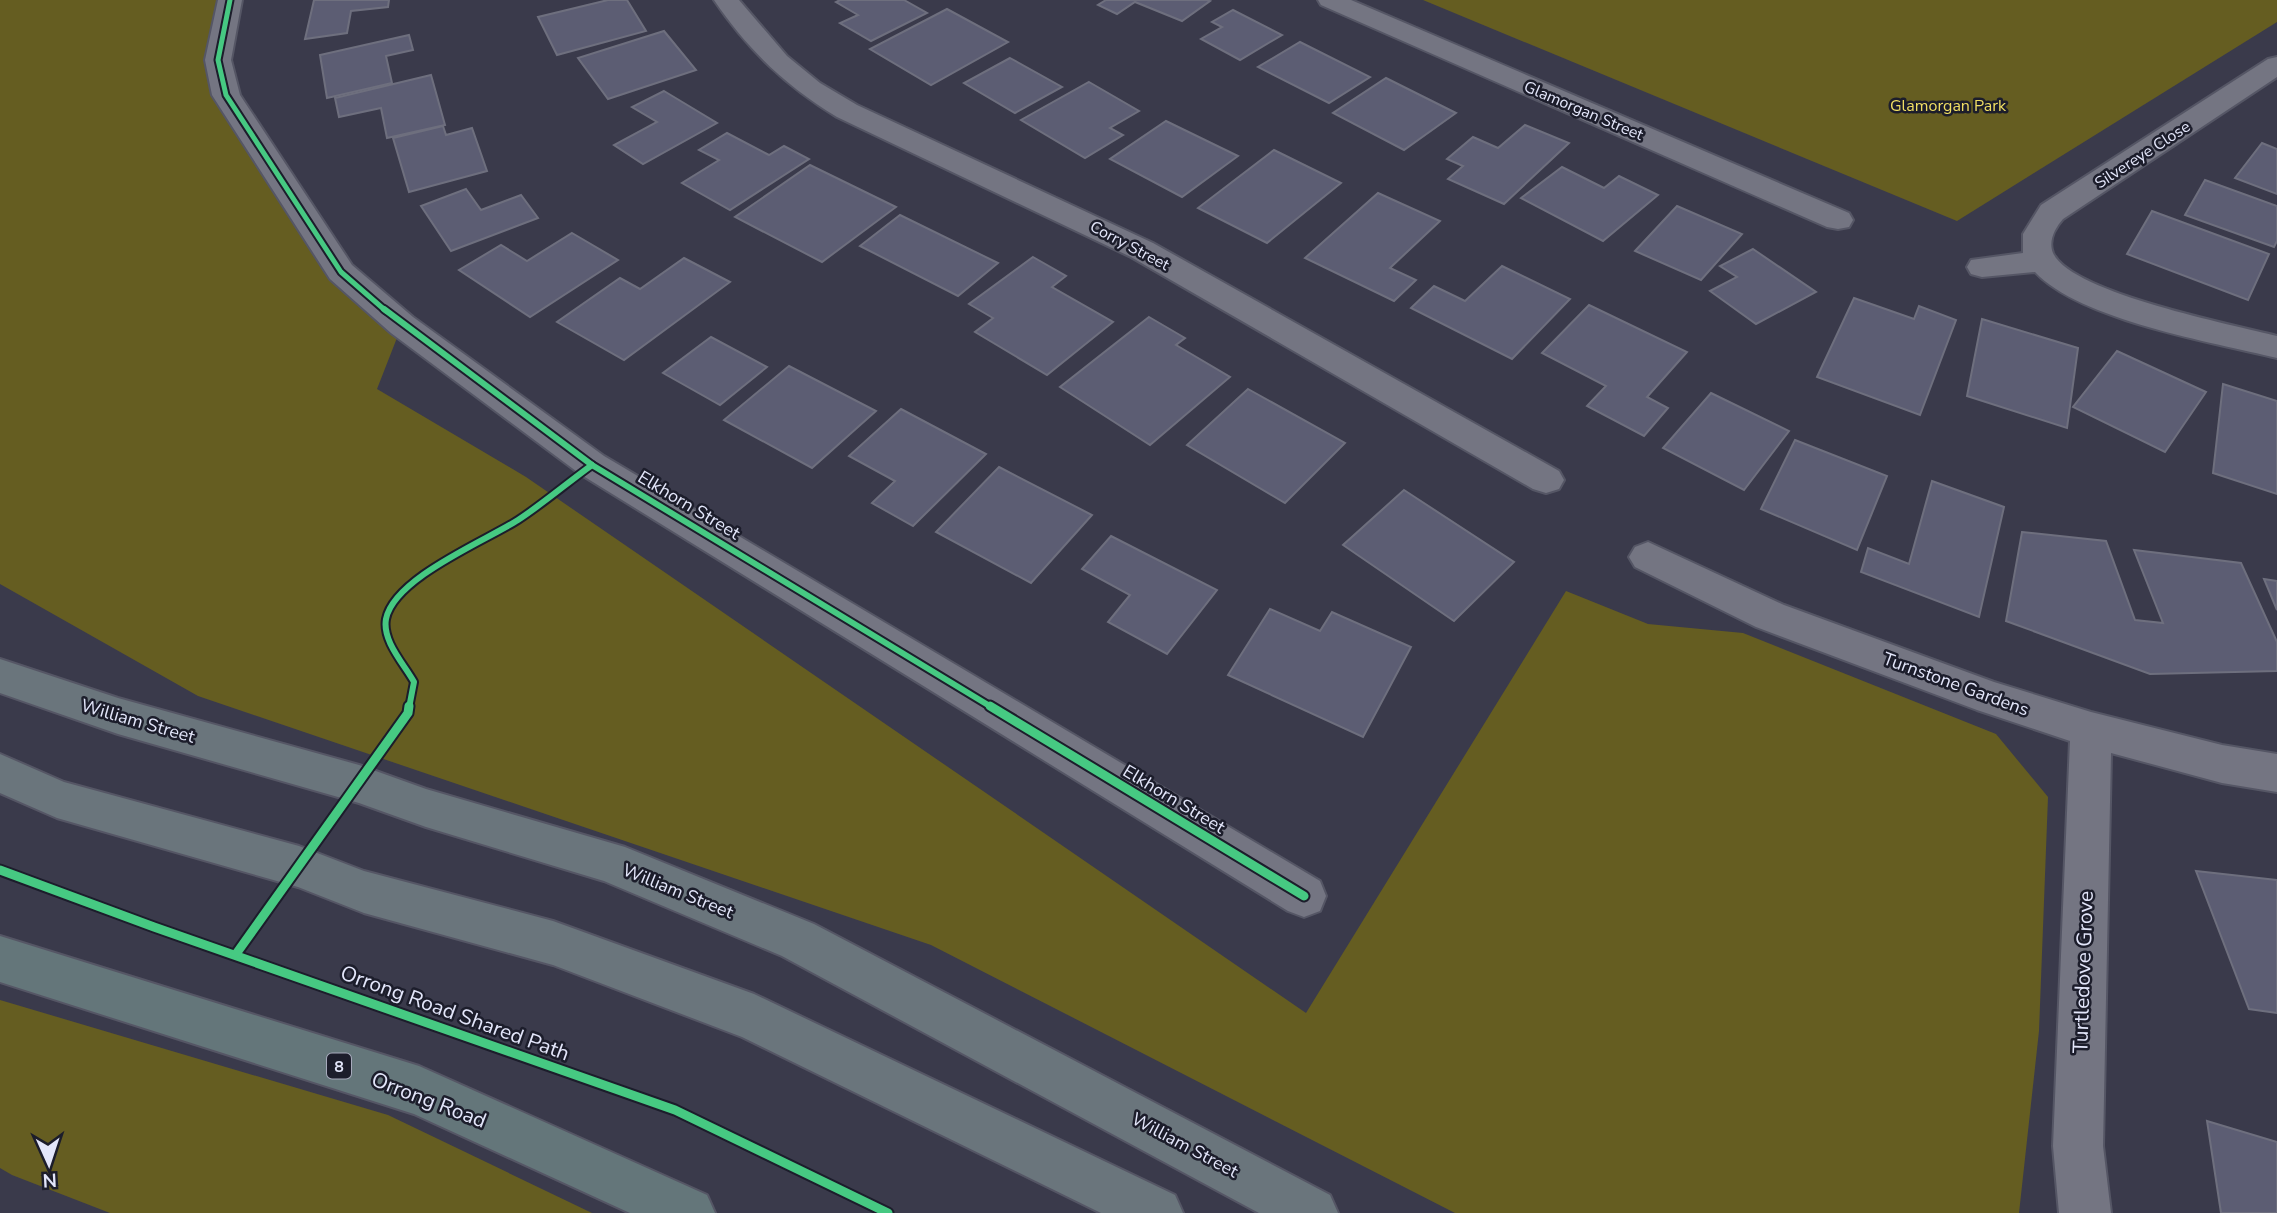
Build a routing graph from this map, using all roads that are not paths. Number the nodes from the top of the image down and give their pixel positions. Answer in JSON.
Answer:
{"nodes":[{"id":1,"x":230,"y":0,"type":"edge"},
{"id":2,"x":726,"y":0,"type":"edge"},
{"id":3,"x":1329,"y":0,"type":"edge"},
{"id":4,"x":2277,"y":65,"type":"edge"},
{"id":5,"x":1838,"y":220,"type":"dead end"},
{"id":6,"x":2042,"y":261,"type":"junction"},
{"id":7,"x":1982,"y":267,"type":"dead end"},
{"id":8,"x":2277,"y":347,"type":"edge"},
{"id":9,"x":1546,"y":480,"type":"dead end"},
{"id":10,"x":1648,"y":557,"type":"dead end"},
{"id":11,"x":0,"y":676,"type":"edge"},
{"id":12,"x":2091,"y":730,"type":"junction"},
{"id":13,"x":0,"y":773,"type":"edge"},
{"id":14,"x":2277,"y":773,"type":"edge"},
{"id":15,"x":1304,"y":896,"type":"dead end"},
{"id":16,"x":0,"y":959,"type":"edge"},
{"id":17,"x":689,"y":1213,"type":"edge"},
{"id":18,"x":1157,"y":1213,"type":"edge"},
{"id":19,"x":1312,"y":1213,"type":"edge"},
{"id":20,"x":2085,"y":1213,"type":"edge"}],
"edges":[{"from":1,"to":15,"type":"street","name":"Elkhorn Street"},
{"from":2,"to":9,"type":"street","name":"Corry Street"},
{"from":3,"to":5,"type":"street","name":"Glamorgan Street"},
{"from":4,"to":6,"type":"street","name":"Silvereye Close"},
{"from":6,"to":7,"type":"street"},
{"from":6,"to":8,"type":"street"},
{"from":10,"to":12,"type":"street","name":"Turnstone Gardens"},
{"from":11,"to":19,"type":"main road","name":"William Street"},
{"from":12,"to":14,"type":"street","name":"Turnstone Gardens"},
{"from":12,"to":20,"type":"street","name":"Turtledove Grove"},
{"from":13,"to":18,"type":"main road"},
{"from":16,"to":17,"type":"highway","name":"Orrong Road","number":"8"}]}
